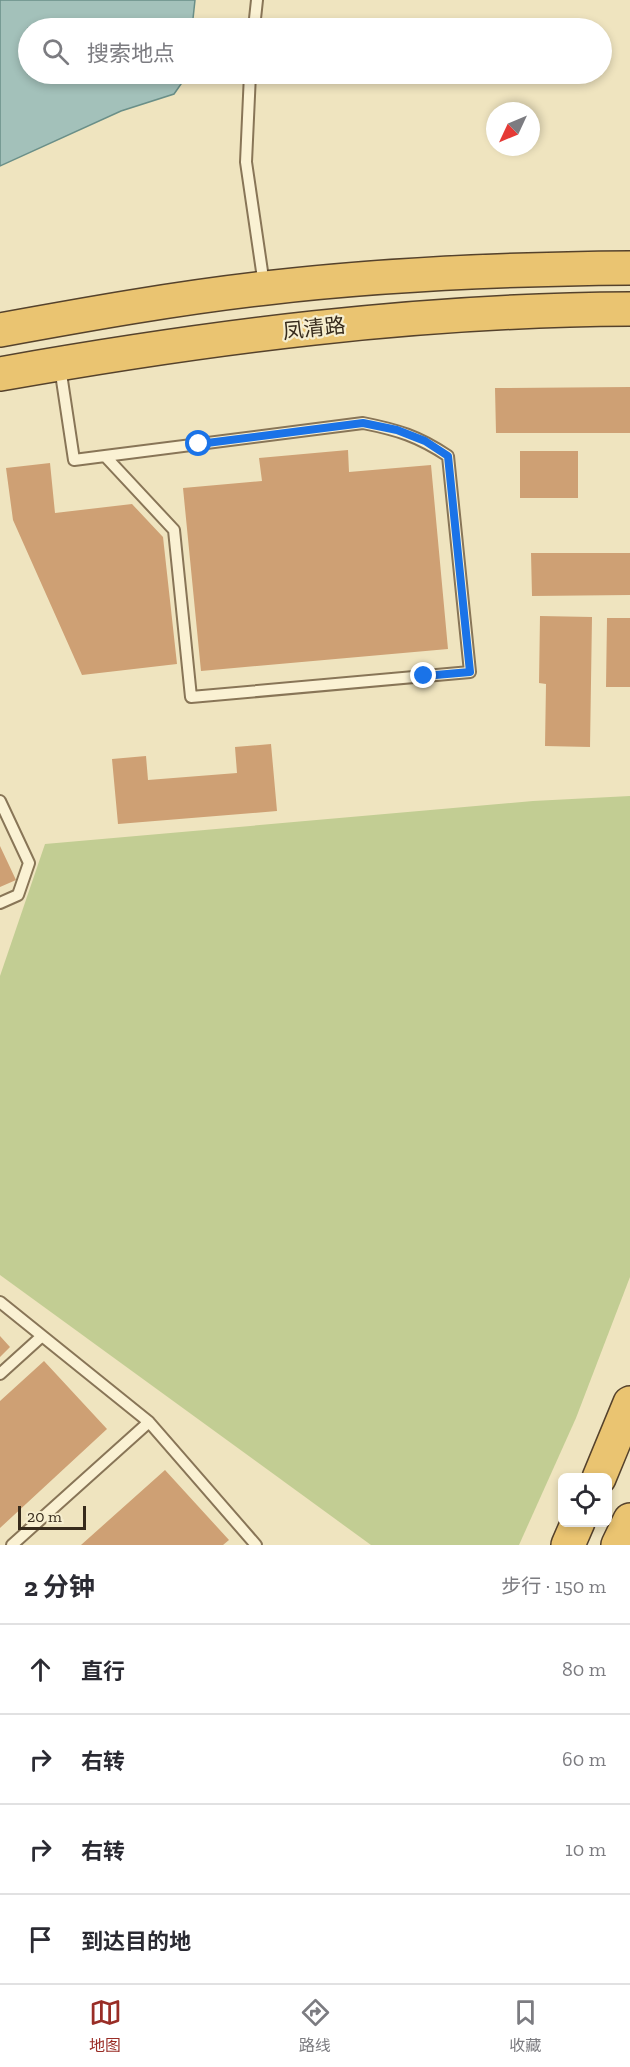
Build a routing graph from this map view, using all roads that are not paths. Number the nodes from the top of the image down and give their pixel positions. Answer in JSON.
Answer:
{"nodes":[{"id":1,"x":257,"y":0,"type":"edge"},
{"id":2,"x":255,"y":18,"type":"edge"},
{"id":3,"x":250,"y":84,"type":"edge"},
{"id":4,"x":630,"y":268,"type":"edge"},
{"id":5,"x":265,"y":288,"type":"junction"},
{"id":6,"x":630,"y":309,"type":"edge"},
{"id":7,"x":0,"y":330,"type":"edge"},
{"id":8,"x":59,"y":363,"type":"junction"},
{"id":9,"x":0,"y":374,"type":"edge"},
{"id":10,"x":105,"y":456,"type":"junction"},
{"id":11,"x":0,"y":801,"type":"edge"},
{"id":12,"x":0,"y":903,"type":"edge"},
{"id":13,"x":0,"y":1302,"type":"edge"},
{"id":14,"x":42,"y":1336,"type":"junction"},
{"id":15,"x":0,"y":1374,"type":"edge"},
{"id":16,"x":630,"y":1403,"type":"edge"},
{"id":17,"x":149,"y":1422,"type":"junction"},
{"id":18,"x":601,"y":1473,"type":"edge"},
{"id":19,"x":630,"y":1520,"type":"edge"},
{"id":20,"x":576,"y":1527,"type":"edge"},
{"id":21,"x":12,"y":1545,"type":"edge"},
{"id":22,"x":255,"y":1545,"type":"edge"},
{"id":23,"x":568,"y":1545,"type":"edge"},
{"id":24,"x":618,"y":1545,"type":"edge"}],
"edges":[{"from":1,"to":2,"type":"lane"},
{"from":3,"to":5,"type":"lane"},
{"from":4,"to":5,"type":"highway"},
{"from":5,"to":7,"type":"highway"},
{"from":6,"to":8,"type":"highway","name":"凤清路"},
{"from":8,"to":9,"type":"highway","name":"凤清路"},
{"from":8,"to":10,"type":"lane"},
{"from":10,"to":10,"type":"lane"},
{"from":11,"to":12,"type":"lane"},
{"from":13,"to":14,"type":"lane"},
{"from":14,"to":15,"type":"lane"},
{"from":14,"to":17,"type":"lane"},
{"from":16,"to":18,"type":"highway"},
{"from":17,"to":21,"type":"lane"},
{"from":17,"to":22,"type":"lane"},
{"from":19,"to":24,"type":"highway"},
{"from":20,"to":23,"type":"highway"}]}
